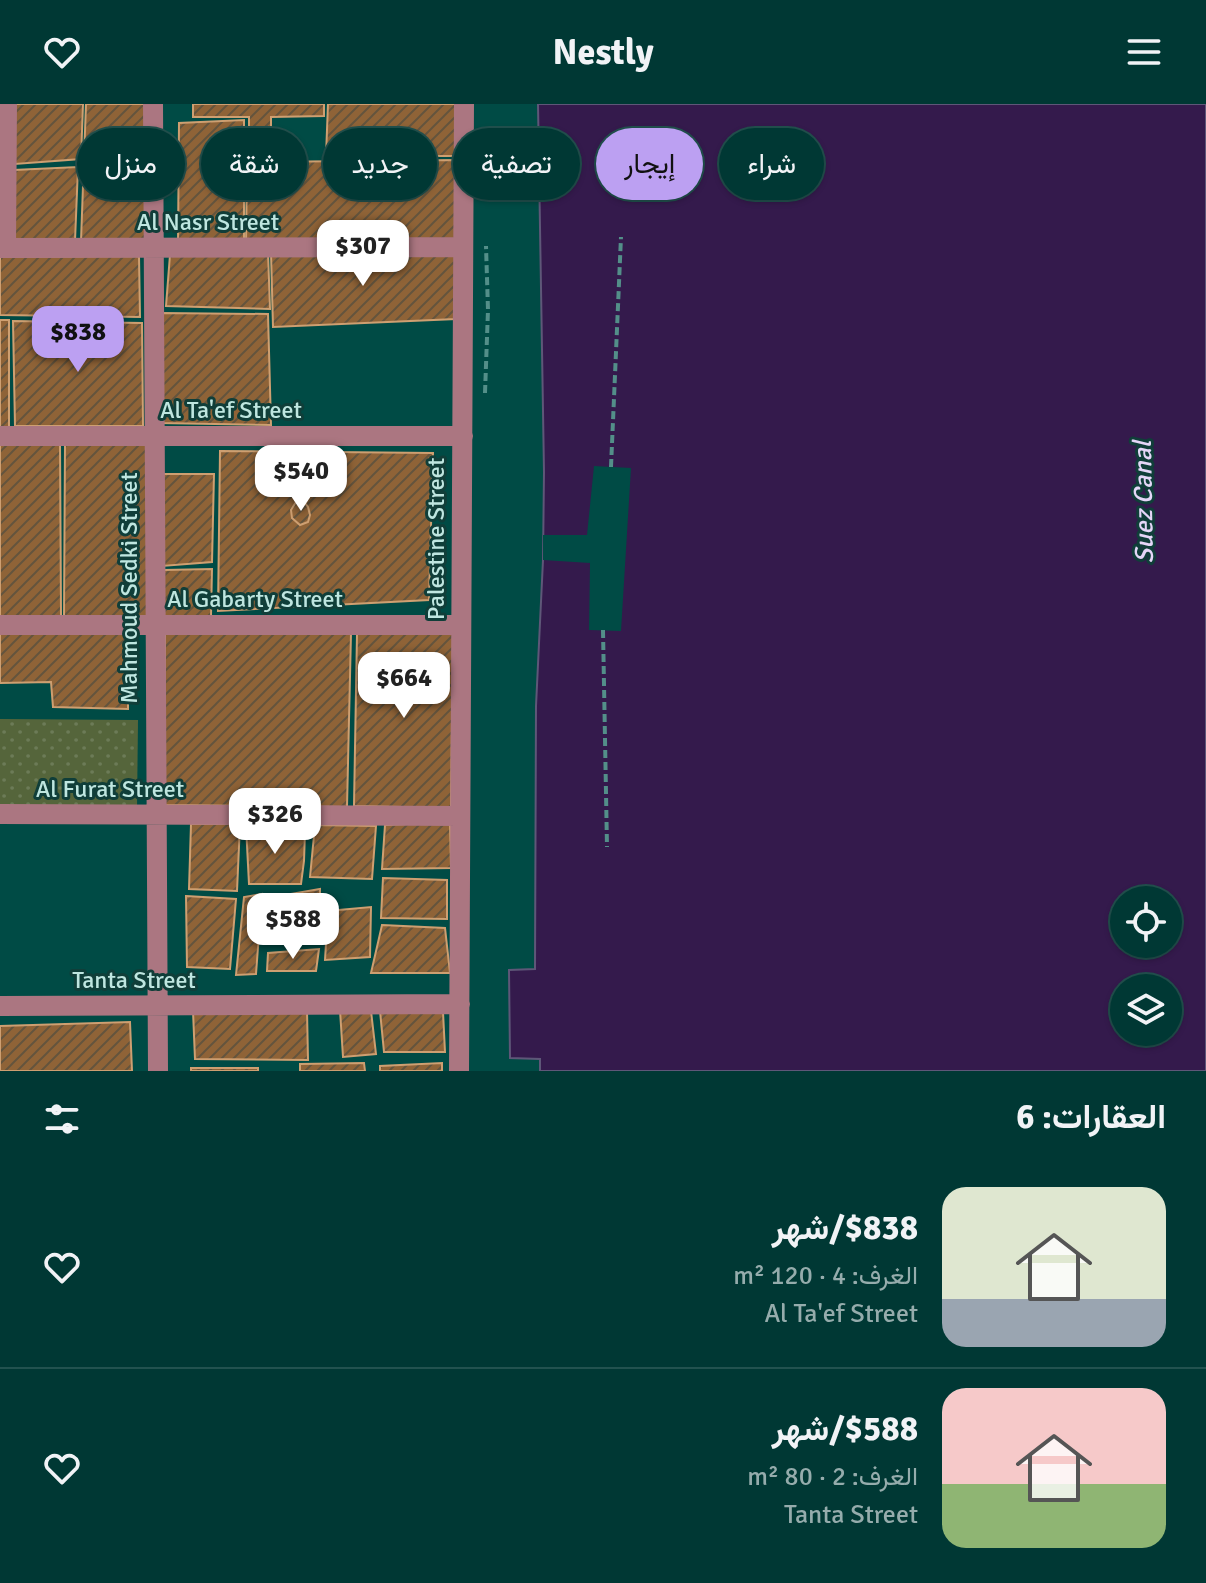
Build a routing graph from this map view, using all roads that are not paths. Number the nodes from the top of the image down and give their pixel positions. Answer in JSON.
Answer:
{"nodes":[{"id":1,"x":7,"y":104,"type":"edge"},
{"id":2,"x":153,"y":104,"type":"edge"},
{"id":3,"x":464,"y":104,"type":"edge"},
{"id":4,"x":463,"y":247,"type":"junction"},
{"id":5,"x":3,"y":248,"type":"edge"},
{"id":6,"x":153,"y":248,"type":"junction"},
{"id":7,"x":0,"y":436,"type":"edge"},
{"id":8,"x":154,"y":436,"type":"junction"},
{"id":9,"x":463,"y":436,"type":"junction"},
{"id":10,"x":0,"y":625,"type":"edge"},
{"id":11,"x":155,"y":625,"type":"junction"},
{"id":12,"x":461,"y":625,"type":"junction"},
{"id":13,"x":0,"y":814,"type":"edge"},
{"id":14,"x":156,"y":815,"type":"junction"},
{"id":15,"x":460,"y":816,"type":"junction"},
{"id":16,"x":460,"y":1004,"type":"junction"},
{"id":17,"x":0,"y":1006,"type":"edge"},
{"id":18,"x":157,"y":1006,"type":"junction"},
{"id":19,"x":158,"y":1071,"type":"edge"},
{"id":20,"x":459,"y":1071,"type":"edge"}],
"edges":[{"from":1,"to":5,"type":"street"},
{"from":2,"to":6,"type":"street","name":"Mahmoud Sedki Street"},
{"from":3,"to":4,"type":"street","name":"Palestine Street"},
{"from":4,"to":6,"type":"street","name":"Al Nasr Street"},
{"from":4,"to":9,"type":"street","name":"Palestine Street"},
{"from":5,"to":6,"type":"street","name":"Al Nasr Street"},
{"from":6,"to":8,"type":"street","name":"Mahmoud Sedki Street"},
{"from":7,"to":8,"type":"street","name":"Al Ta'ef Street"},
{"from":8,"to":9,"type":"street","name":"Al Ta'ef Street"},
{"from":8,"to":11,"type":"street","name":"Mahmoud Sedki Street"},
{"from":9,"to":12,"type":"street","name":"Palestine Street"},
{"from":10,"to":11,"type":"street","name":"Al Gabarty Street"},
{"from":11,"to":12,"type":"street","name":"Al Gabarty Street"},
{"from":11,"to":14,"type":"street","name":"Mahmoud Sedki Street"},
{"from":12,"to":15,"type":"street","name":"Palestine Street"},
{"from":13,"to":14,"type":"street","name":"Al Furat Street"},
{"from":14,"to":15,"type":"street","name":"Al Furat Street"},
{"from":14,"to":18,"type":"street","name":"Mahmoud Sedki Street"},
{"from":15,"to":16,"type":"street","name":"Palestine Street"},
{"from":16,"to":18,"type":"street","name":"Tanta Street"},
{"from":16,"to":20,"type":"street","name":"Palestine Street"},
{"from":17,"to":18,"type":"street","name":"Tanta Street"},
{"from":18,"to":19,"type":"street","name":"Mahmoud Sedki Street"}]}
